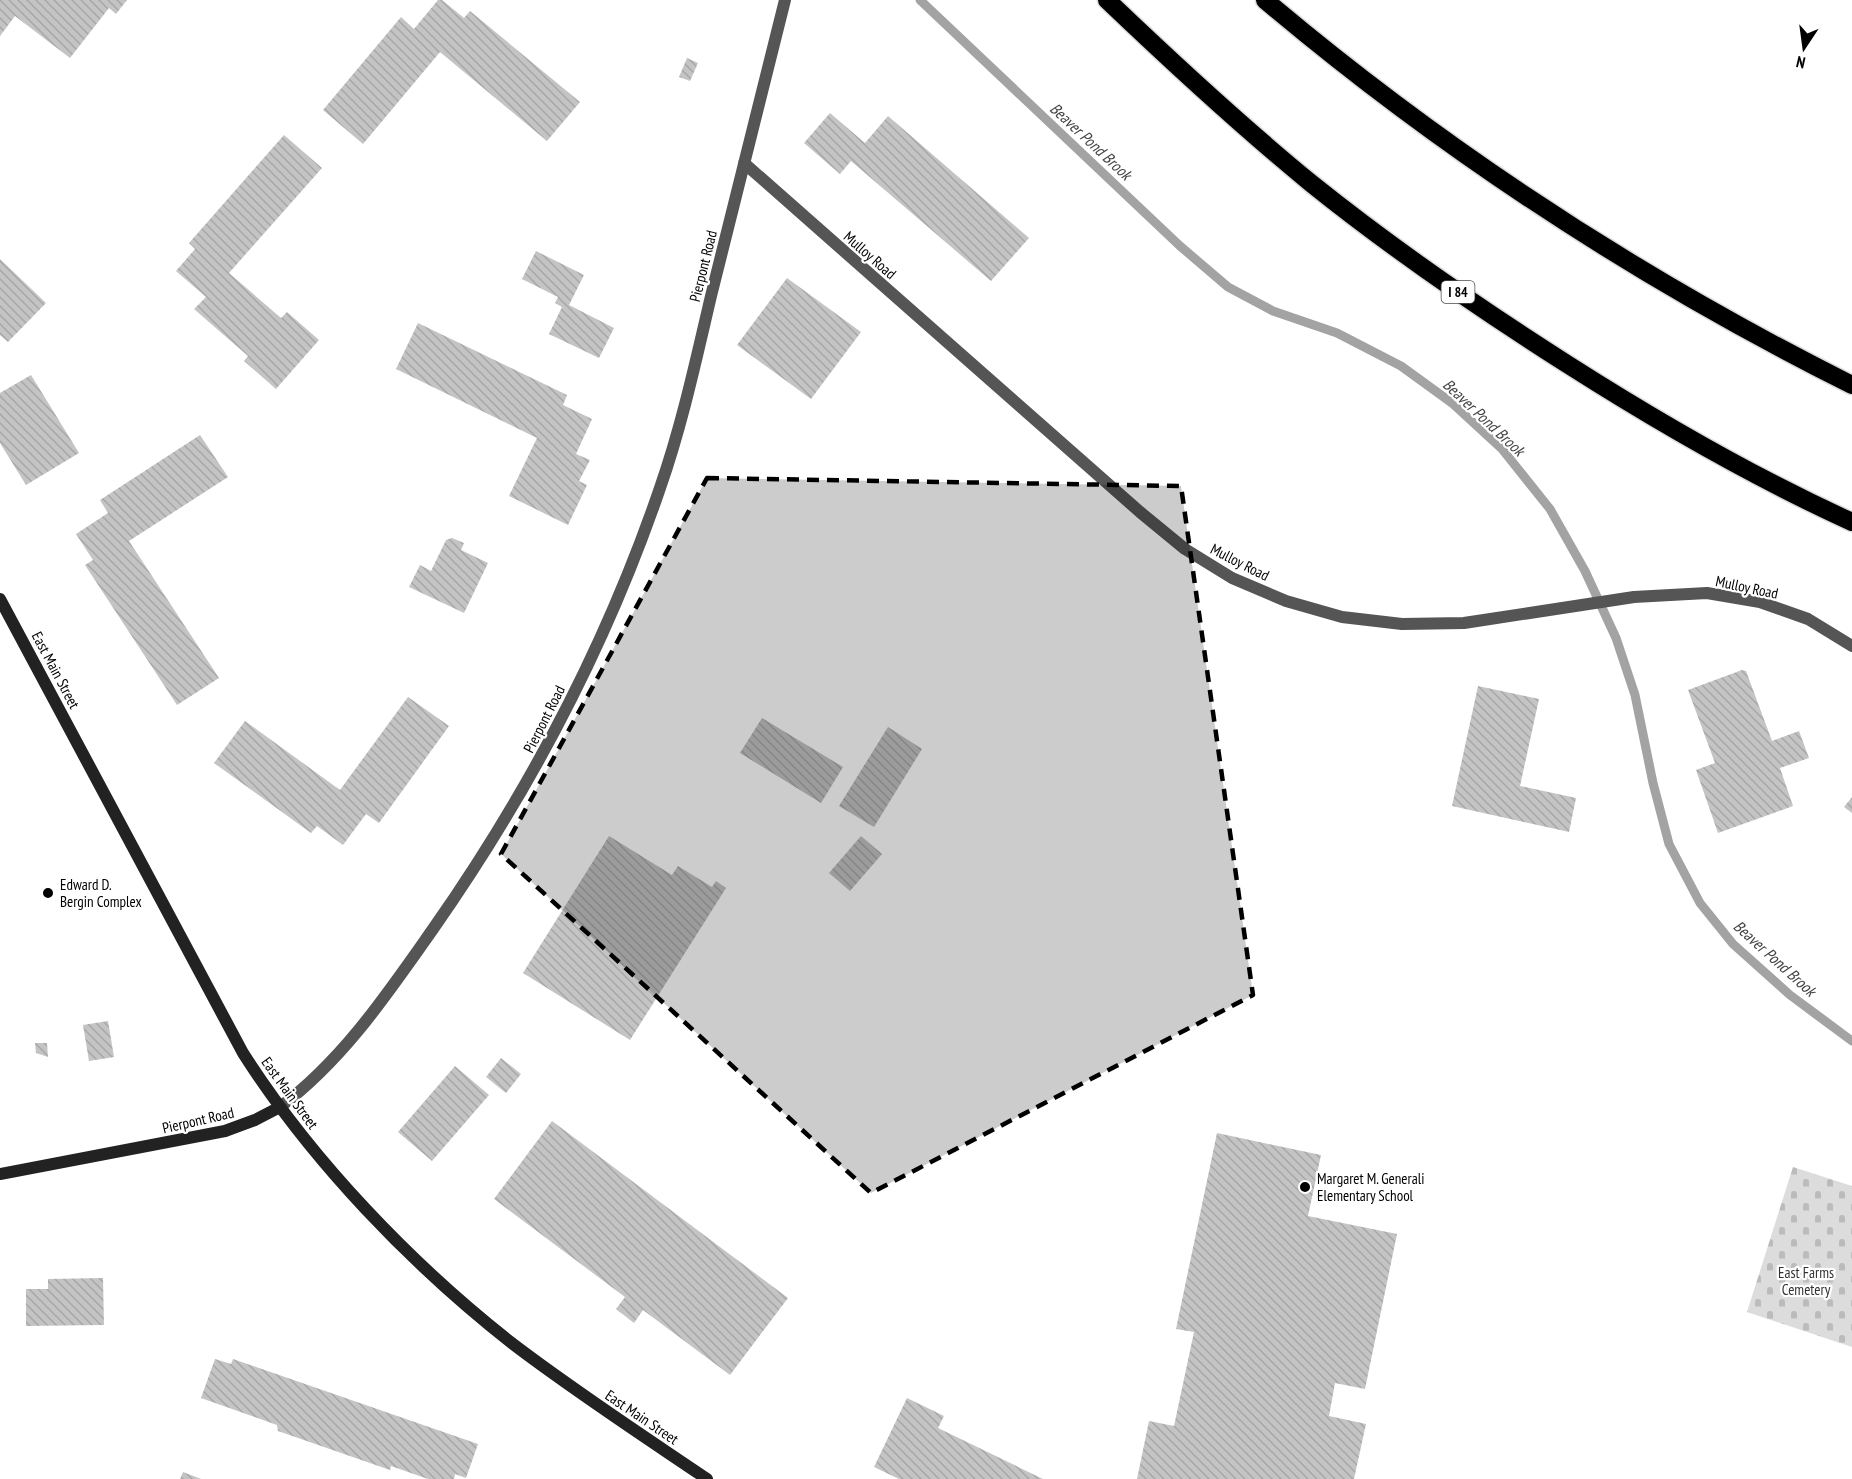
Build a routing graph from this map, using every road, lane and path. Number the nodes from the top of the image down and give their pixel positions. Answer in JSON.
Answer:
{"nodes":[{"id":1,"x":785,"y":0,"type":"edge"},
{"id":2,"x":1107,"y":0,"type":"edge"},
{"id":3,"x":1265,"y":0,"type":"edge"},
{"id":4,"x":744,"y":163,"type":"junction"},
{"id":5,"x":1852,"y":385,"type":"edge"},
{"id":6,"x":1852,"y":522,"type":"edge"},
{"id":7,"x":0,"y":599,"type":"edge"},
{"id":8,"x":1852,"y":646,"type":"edge"},
{"id":9,"x":280,"y":1107,"type":"junction"},
{"id":10,"x":0,"y":1174,"type":"edge"},
{"id":11,"x":707,"y":1479,"type":"edge"}],
"edges":[{"from":1,"to":4,"type":"street","name":"Pierpont Road"},
{"from":2,"to":6,"type":"highway","number":"I 84"},
{"from":3,"to":5,"type":"highway"},
{"from":4,"to":8,"type":"street","name":"Mulloy Road"},
{"from":4,"to":9,"type":"street","name":"Pierpont Road"},
{"from":7,"to":9,"type":"main road","name":"East Main Street"},
{"from":9,"to":10,"type":"main road","name":"Pierpont Road"},
{"from":9,"to":11,"type":"main road","name":"East Main Street"}]}
